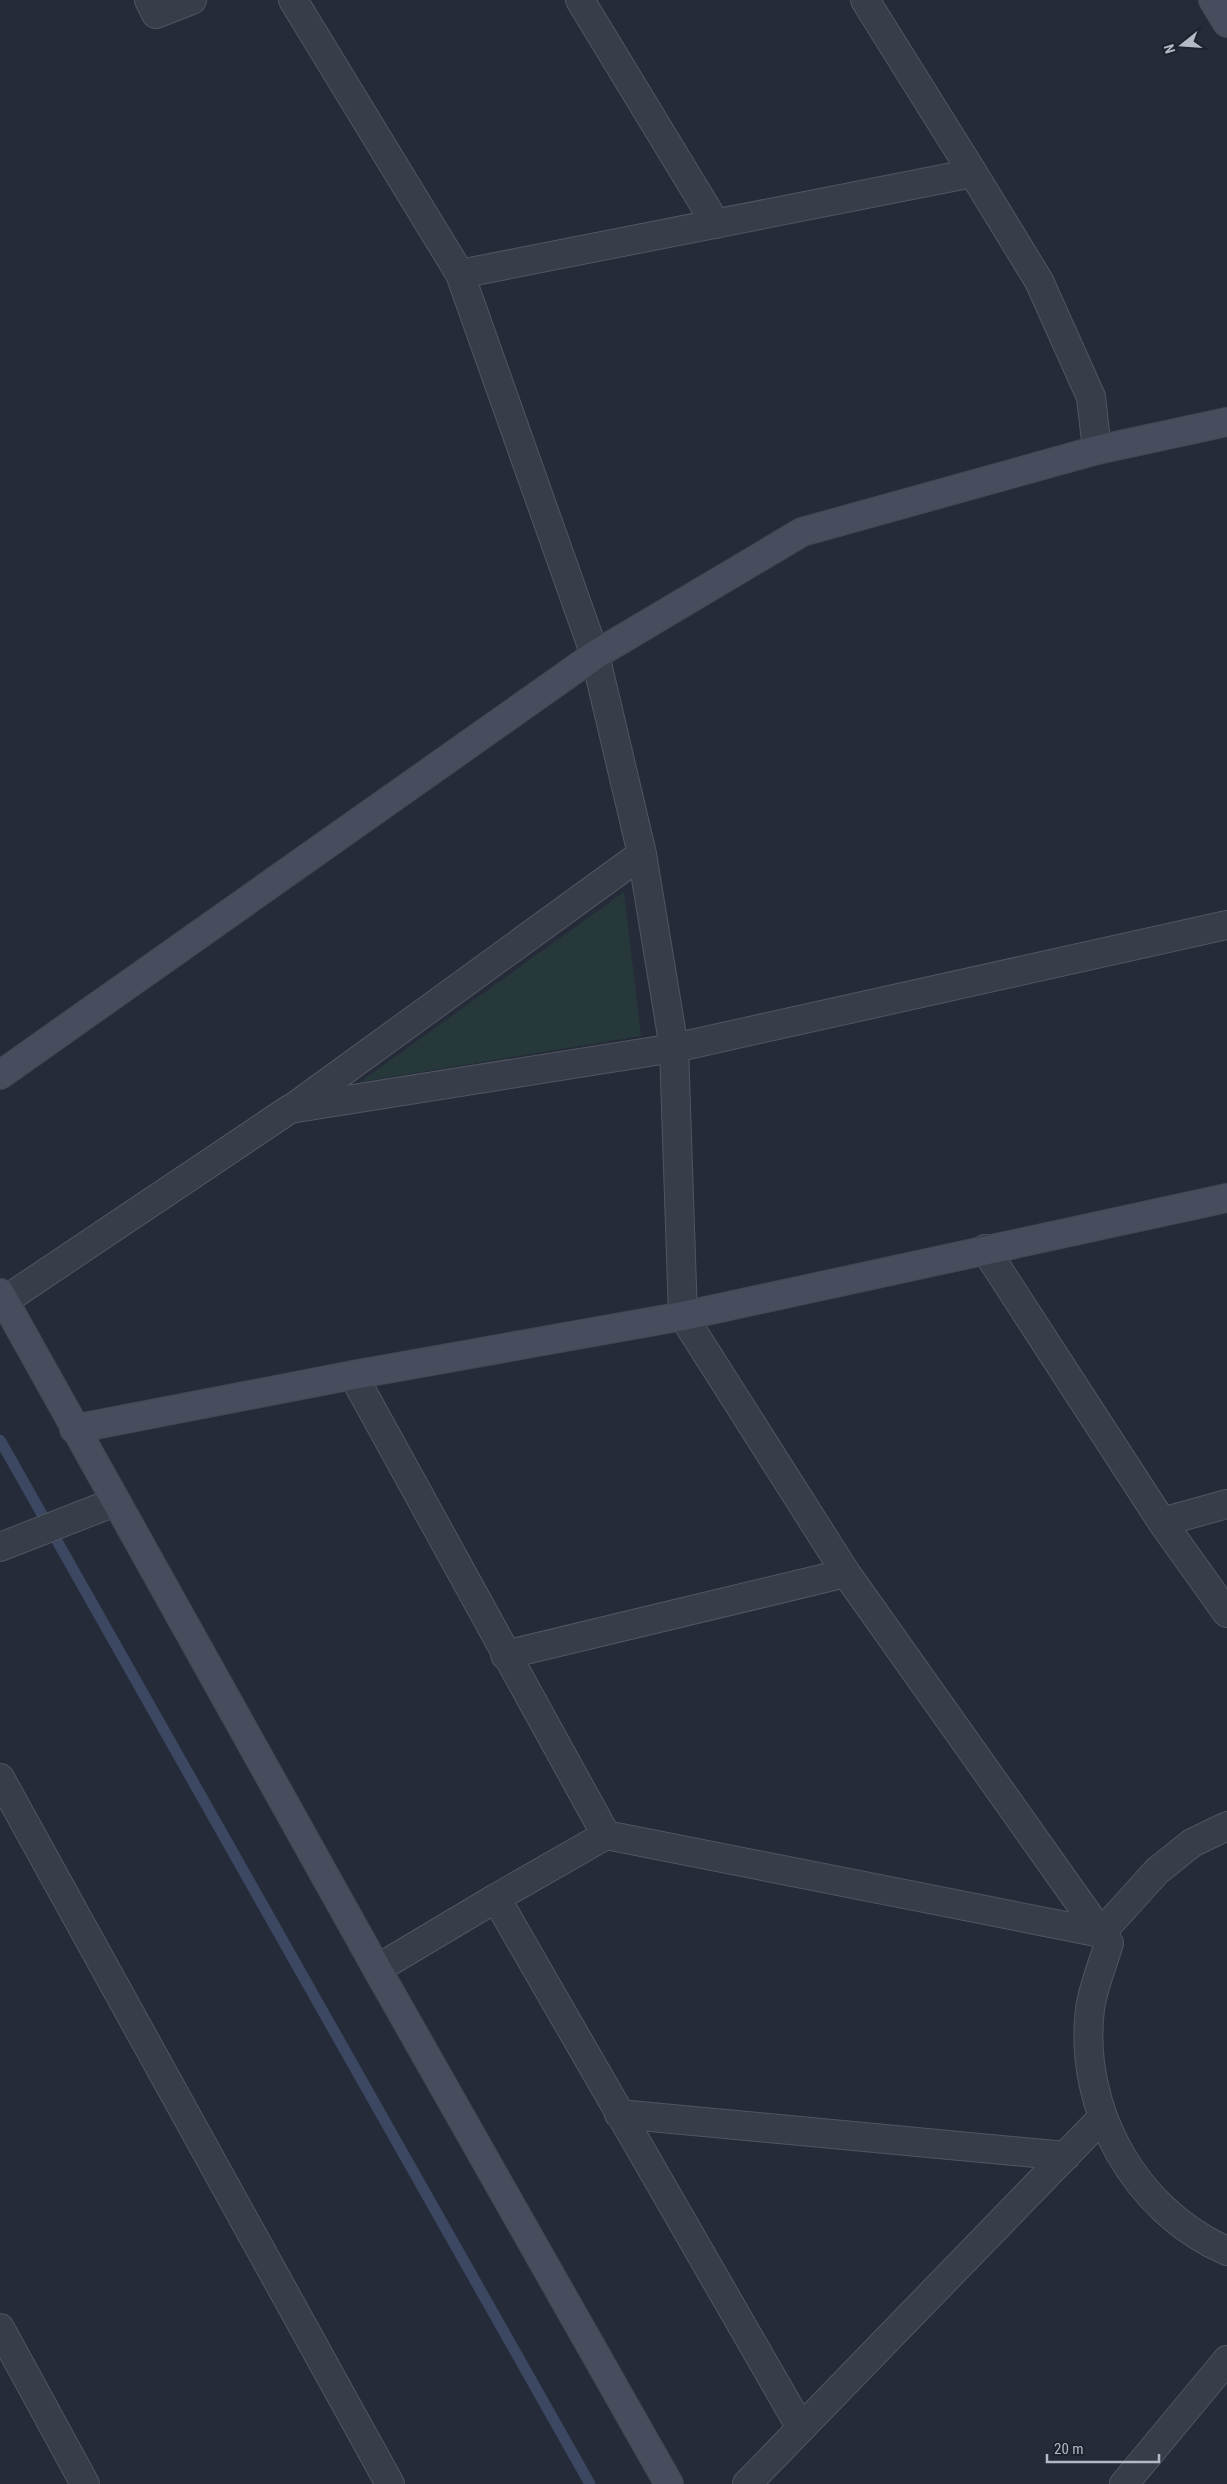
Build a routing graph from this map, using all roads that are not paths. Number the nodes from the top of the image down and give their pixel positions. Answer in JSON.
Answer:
{"nodes":[{"id":1,"x":149,"y":0,"type":"edge"},
{"id":2,"x":192,"y":0,"type":"edge"},
{"id":3,"x":293,"y":0,"type":"edge"},
{"id":4,"x":580,"y":0,"type":"edge"},
{"id":5,"x":864,"y":0,"type":"edge"},
{"id":6,"x":1213,"y":0,"type":"edge"},
{"id":7,"x":1227,"y":23,"type":"edge"},
{"id":8,"x":973,"y":173,"type":"junction"},
{"id":9,"x":716,"y":224,"type":"junction"},
{"id":10,"x":460,"y":274,"type":"junction"},
{"id":11,"x":1227,"y":422,"type":"edge"},
{"id":12,"x":1097,"y":450,"type":"junction"},
{"id":13,"x":595,"y":655,"type":"junction"},
{"id":14,"x":642,"y":854,"type":"junction"},
{"id":15,"x":1227,"y":925,"type":"edge"},
{"id":16,"x":674,"y":1048,"type":"junction"},
{"id":17,"x":0,"y":1075,"type":"edge"},
{"id":18,"x":290,"y":1109,"type":"junction"},
{"id":19,"x":1227,"y":1198,"type":"edge"},
{"id":20,"x":985,"y":1249,"type":"junction"},
{"id":21,"x":2,"y":1298,"type":"edge"},
{"id":22,"x":683,"y":1316,"type":"junction"},
{"id":23,"x":353,"y":1375,"type":"junction"},
{"id":24,"x":74,"y":1429,"type":"junction"},
{"id":25,"x":115,"y":1502,"type":"junction"},
{"id":26,"x":1227,"y":1504,"type":"edge"},
{"id":27,"x":1162,"y":1522,"type":"junction"},
{"id":28,"x":0,"y":1547,"type":"edge"},
{"id":29,"x":846,"y":1573,"type":"junction"},
{"id":30,"x":1227,"y":1612,"type":"edge"},
{"id":31,"x":505,"y":1655,"type":"junction"},
{"id":32,"x":0,"y":1778,"type":"edge"},
{"id":33,"x":1227,"y":1826,"type":"edge"},
{"id":34,"x":606,"y":1836,"type":"junction"},
{"id":35,"x":496,"y":1898,"type":"junction"},
{"id":36,"x":1102,"y":1933,"type":"junction"},
{"id":37,"x":376,"y":1969,"type":"junction"},
{"id":38,"x":619,"y":2114,"type":"junction"},
{"id":39,"x":1102,"y":2118,"type":"junction"},
{"id":40,"x":1066,"y":2156,"type":"junction"},
{"id":41,"x":1227,"y":2251,"type":"edge"},
{"id":42,"x":0,"y":2328,"type":"edge"},
{"id":43,"x":1227,"y":2360,"type":"edge"},
{"id":44,"x":801,"y":2428,"type":"junction"},
{"id":45,"x":85,"y":2484,"type":"edge"},
{"id":46,"x":390,"y":2484,"type":"edge"},
{"id":47,"x":669,"y":2484,"type":"edge"},
{"id":48,"x":747,"y":2484,"type":"edge"},
{"id":49,"x":1124,"y":2484,"type":"edge"}],
"edges":[{"from":1,"to":2,"type":"street"},
{"from":3,"to":10,"type":"street"},
{"from":4,"to":9,"type":"street"},
{"from":5,"to":8,"type":"street"},
{"from":6,"to":7,"type":"street"},
{"from":8,"to":9,"type":"street"},
{"from":8,"to":12,"type":"street"},
{"from":9,"to":10,"type":"street"},
{"from":10,"to":13,"type":"street"},
{"from":11,"to":12,"type":"street"},
{"from":12,"to":13,"type":"street"},
{"from":13,"to":14,"type":"street"},
{"from":13,"to":17,"type":"street"},
{"from":14,"to":16,"type":"street"},
{"from":14,"to":18,"type":"street"},
{"from":15,"to":16,"type":"street"},
{"from":16,"to":18,"type":"street"},
{"from":16,"to":22,"type":"street"},
{"from":18,"to":21,"type":"street"},
{"from":19,"to":20,"type":"street"},
{"from":20,"to":22,"type":"street"},
{"from":20,"to":27,"type":"street"},
{"from":21,"to":24,"type":"street"},
{"from":22,"to":23,"type":"street"},
{"from":22,"to":29,"type":"street"},
{"from":23,"to":24,"type":"street"},
{"from":23,"to":31,"type":"street"},
{"from":24,"to":25,"type":"street"},
{"from":25,"to":28,"type":"street"},
{"from":25,"to":37,"type":"street"},
{"from":26,"to":27,"type":"street"},
{"from":27,"to":30,"type":"street"},
{"from":29,"to":31,"type":"street"},
{"from":29,"to":36,"type":"street"},
{"from":31,"to":34,"type":"street"},
{"from":32,"to":46,"type":"street"},
{"from":33,"to":36,"type":"street"},
{"from":34,"to":35,"type":"street"},
{"from":34,"to":36,"type":"street"},
{"from":35,"to":37,"type":"street"},
{"from":35,"to":38,"type":"street"},
{"from":36,"to":39,"type":"street"},
{"from":37,"to":47,"type":"street"},
{"from":38,"to":40,"type":"street"},
{"from":38,"to":44,"type":"street"},
{"from":39,"to":40,"type":"street"},
{"from":39,"to":41,"type":"street"},
{"from":40,"to":44,"type":"street"},
{"from":42,"to":45,"type":"street"},
{"from":43,"to":49,"type":"street"},
{"from":44,"to":48,"type":"street"}]}
